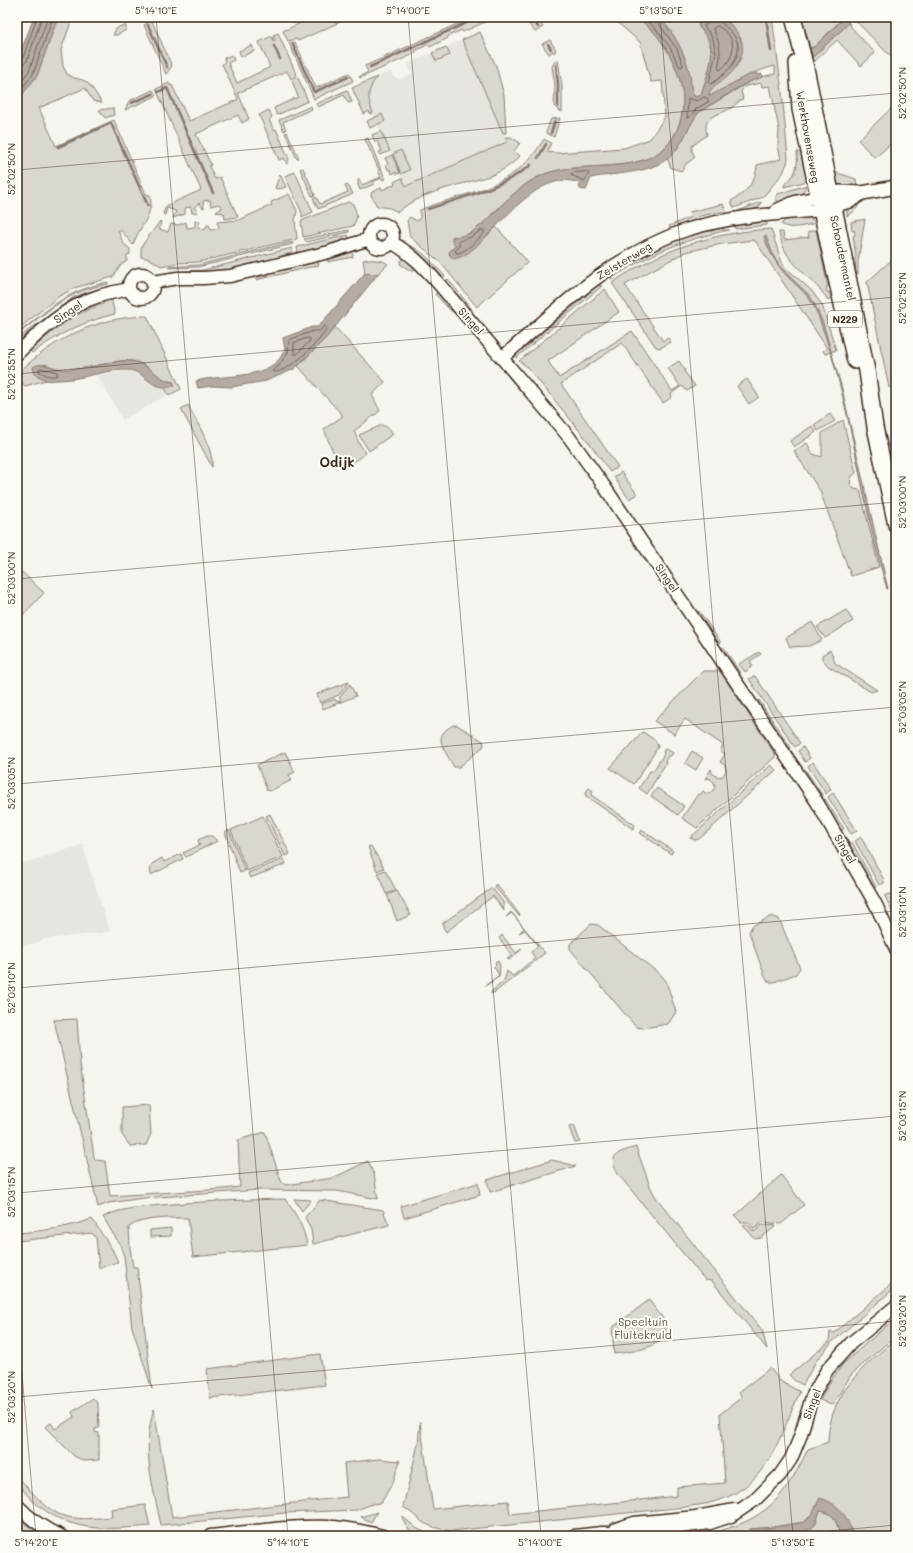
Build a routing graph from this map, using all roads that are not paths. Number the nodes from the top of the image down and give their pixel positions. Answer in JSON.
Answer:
{"nodes":[{"id":1,"x":793,"y":17,"type":"edge"},
{"id":2,"x":896,"y":187,"type":"edge"},
{"id":3,"x":826,"y":202,"type":"junction"},
{"id":4,"x":369,"y":240,"type":"junction"},
{"id":5,"x":391,"y":242,"type":"junction"},
{"id":6,"x":17,"y":354,"type":"edge"},
{"id":7,"x":502,"y":358,"type":"junction"},
{"id":8,"x":896,"y":525,"type":"edge"},
{"id":9,"x":896,"y":949,"type":"edge"},
{"id":10,"x":896,"y":1306,"type":"edge"},
{"id":11,"x":17,"y":1505,"type":"edge"},
{"id":12,"x":61,"y":1536,"type":"edge"},
{"id":13,"x":210,"y":1536,"type":"edge"},
{"id":14,"x":383,"y":1536,"type":"edge"},
{"id":15,"x":574,"y":1536,"type":"edge"}],
"edges":[{"from":1,"to":3,"type":"main road","name":"Werkhovenseweg","number":"N229"},
{"from":2,"to":3,"type":"main road"},
{"from":3,"to":7,"type":"street","name":"Zeisterweg"},
{"from":3,"to":8,"type":"main road","name":"Schoudermantel","number":"N229"},
{"from":4,"to":5,"type":"street"},
{"from":4,"to":5,"type":"street"},
{"from":4,"to":6,"type":"street","name":"Singel"},
{"from":5,"to":7,"type":"street","name":"Singel"},
{"from":7,"to":9,"type":"street","name":"Singel"},
{"from":10,"to":15,"type":"street","name":"Singel"},
{"from":11,"to":12,"type":"street"},
{"from":13,"to":14,"type":"street"}]}
